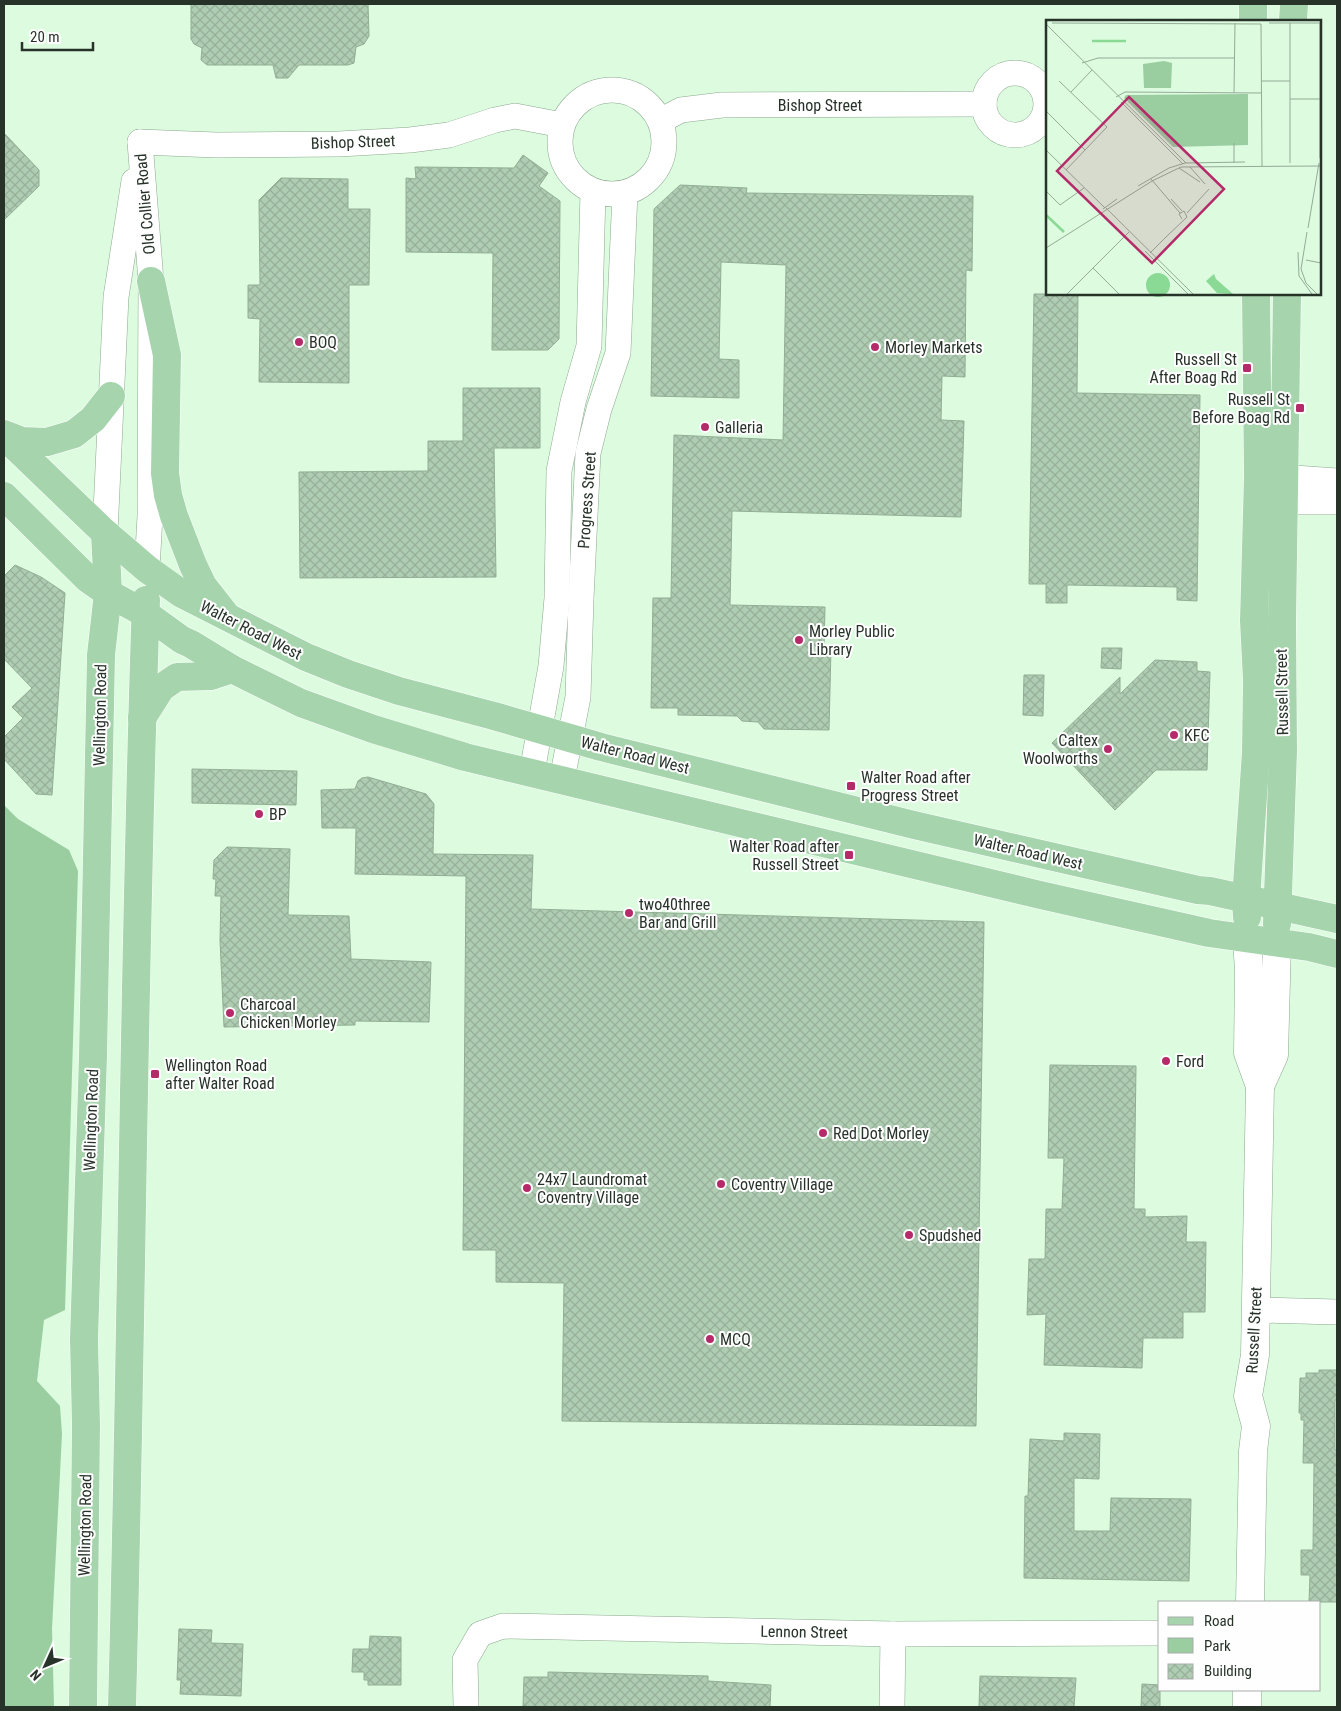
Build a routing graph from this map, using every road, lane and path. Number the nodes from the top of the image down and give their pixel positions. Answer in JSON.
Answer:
{"nodes":[{"id":1,"x":1253,"y":4,"type":"edge"},
{"id":2,"x":1294,"y":4,"type":"edge"},
{"id":3,"x":1253,"y":20,"type":"edge"},
{"id":4,"x":1293,"y":20,"type":"edge"},
{"id":5,"x":1046,"y":102,"type":"edge"},
{"id":6,"x":984,"y":104,"type":"junction"},
{"id":7,"x":1046,"y":110,"type":"edge"},
{"id":8,"x":660,"y":121,"type":"junction"},
{"id":9,"x":562,"y":125,"type":"junction"},
{"id":10,"x":140,"y":142,"type":"junction"},
{"id":11,"x":593,"y":191,"type":"junction"},
{"id":12,"x":624,"y":193,"type":"junction"},
{"id":13,"x":151,"y":281,"type":"junction"},
{"id":14,"x":1256,"y":295,"type":"edge"},
{"id":15,"x":1287,"y":295,"type":"edge"},
{"id":16,"x":111,"y":396,"type":"junction"},
{"id":17,"x":4,"y":435,"type":"edge"},
{"id":18,"x":1337,"y":482,"type":"edge"},
{"id":19,"x":1257,"y":488,"type":"junction"},
{"id":20,"x":1285,"y":490,"type":"junction"},
{"id":21,"x":4,"y":496,"type":"edge"},
{"id":22,"x":1337,"y":502,"type":"edge"},
{"id":23,"x":105,"y":534,"type":"junction"},
{"id":24,"x":147,"y":569,"type":"junction"},
{"id":25,"x":108,"y":593,"type":"junction"},
{"id":26,"x":146,"y":614,"type":"junction"},
{"id":27,"x":229,"y":619,"type":"junction"},
{"id":28,"x":232,"y":669,"type":"junction"},
{"id":29,"x":142,"y":718,"type":"junction"},
{"id":30,"x":540,"y":730,"type":"junction"},
{"id":31,"x":570,"y":739,"type":"junction"},
{"id":32,"x":532,"y":772,"type":"junction"},
{"id":33,"x":562,"y":779,"type":"junction"},
{"id":34,"x":1246,"y":899,"type":"junction"},
{"id":35,"x":1277,"y":906,"type":"junction"},
{"id":36,"x":1337,"y":919,"type":"edge"},
{"id":37,"x":1247,"y":939,"type":"junction"},
{"id":38,"x":1277,"y":943,"type":"junction"},
{"id":39,"x":1337,"y":954,"type":"edge"},
{"id":40,"x":1260,"y":1086,"type":"junction"},
{"id":41,"x":1256,"y":1310,"type":"junction"},
{"id":42,"x":1337,"y":1312,"type":"edge"},
{"id":43,"x":1250,"y":1601,"type":"edge"},
{"id":44,"x":1158,"y":1633,"type":"edge"},
{"id":45,"x":893,"y":1634,"type":"junction"},
{"id":46,"x":1247,"y":1691,"type":"edge"},
{"id":47,"x":84,"y":1707,"type":"edge"},
{"id":48,"x":122,"y":1707,"type":"edge"},
{"id":49,"x":466,"y":1707,"type":"edge"},
{"id":50,"x":892,"y":1707,"type":"edge"},
{"id":51,"x":1247,"y":1707,"type":"edge"}],
"edges":[{"from":1,"to":3,"type":"main road"},
{"from":2,"to":4,"type":"main road"},
{"from":5,"to":6,"type":"street"},
{"from":6,"to":7,"type":"street"},
{"from":6,"to":8,"type":"street","name":"Bishop Street"},
{"from":8,"to":9,"type":"street"},
{"from":8,"to":12,"type":"street"},
{"from":9,"to":10,"type":"street","name":"Bishop Street"},
{"from":9,"to":11,"type":"street"},
{"from":10,"to":13,"type":"street","name":"Old Collier Road"},
{"from":10,"to":16,"type":"street","name":"Old Collier Road"},
{"from":11,"to":12,"type":"street"},
{"from":11,"to":30,"type":"street","name":"Progress Street"},
{"from":12,"to":31,"type":"street","name":"Progress Street"},
{"from":13,"to":24,"type":"street","name":"Old Collier Road"},
{"from":13,"to":27,"type":"main road"},
{"from":14,"to":19,"type":"main road","name":"Russell Street"},
{"from":15,"to":20,"type":"main road","name":"Russell Street"},
{"from":16,"to":17,"type":"main road"},
{"from":16,"to":23,"type":"street","name":"Old Collier Road"},
{"from":17,"to":23,"type":"main road","name":"Walter Road West"},
{"from":18,"to":20,"type":"street"},
{"from":19,"to":20,"type":"street"},
{"from":19,"to":34,"type":"main road","name":"Russell Street"},
{"from":20,"to":22,"type":"street"},
{"from":20,"to":35,"type":"main road","name":"Russell Street"},
{"from":21,"to":25,"type":"main road"},
{"from":23,"to":24,"type":"main road","name":"Walter Road West"},
{"from":23,"to":25,"type":"main road","name":"Wellington Road"},
{"from":24,"to":26,"type":"main road"},
{"from":24,"to":27,"type":"main road","name":"Walter Road West"},
{"from":25,"to":26,"type":"main road"},
{"from":25,"to":47,"type":"main road","name":"Wellington Road"},
{"from":26,"to":28,"type":"main road"},
{"from":26,"to":29,"type":"main road"},
{"from":27,"to":30,"type":"main road","name":"Walter Road West"},
{"from":28,"to":29,"type":"main road"},
{"from":28,"to":32,"type":"main road"},
{"from":29,"to":48,"type":"main road"},
{"from":30,"to":31,"type":"main road","name":"Walter Road West"},
{"from":30,"to":32,"type":"street","name":"Progress Street"},
{"from":31,"to":33,"type":"street","name":"Progress Street"},
{"from":31,"to":34,"type":"main road","name":"Walter Road West"},
{"from":32,"to":33,"type":"main road"},
{"from":33,"to":37,"type":"main road"},
{"from":34,"to":35,"type":"main road","name":"Walter Road West"},
{"from":34,"to":37,"type":"main road","name":"Russell Street"},
{"from":35,"to":36,"type":"main road","name":"Walter Road West"},
{"from":35,"to":38,"type":"main road","name":"Russell Street"},
{"from":37,"to":38,"type":"main road"},
{"from":37,"to":40,"type":"street","name":"Russell Street"},
{"from":38,"to":39,"type":"main road"},
{"from":38,"to":40,"type":"street","name":"Russell Street"},
{"from":40,"to":41,"type":"street","name":"Russell Street"},
{"from":41,"to":42,"type":"street"},
{"from":41,"to":43,"type":"street","name":"Russell Street"},
{"from":44,"to":45,"type":"street","name":"Lennon Street"},
{"from":45,"to":49,"type":"street","name":"Lennon Street"},
{"from":45,"to":50,"type":"street"},
{"from":46,"to":51,"type":"street"}]}
